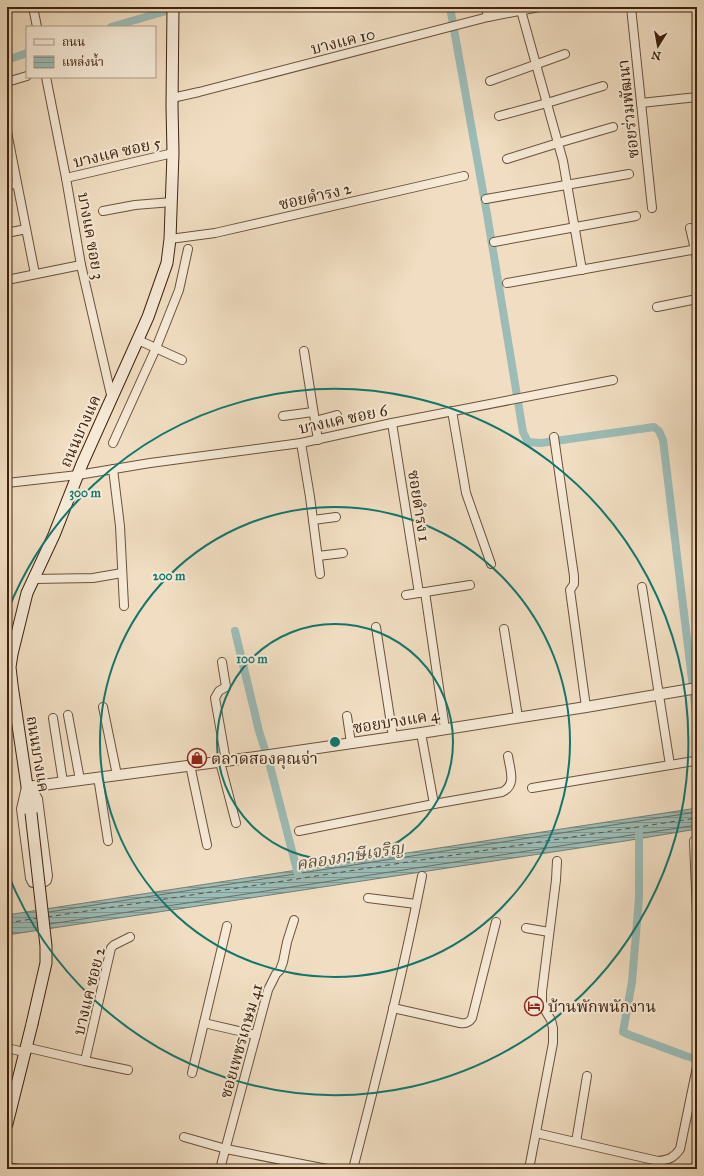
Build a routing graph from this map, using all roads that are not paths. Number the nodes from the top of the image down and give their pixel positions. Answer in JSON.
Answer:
{"nodes":[{"id":1,"x":33,"y":7,"type":"edge"},
{"id":2,"x":486,"y":7,"type":"edge"},
{"id":3,"x":539,"y":7,"type":"edge"},
{"id":4,"x":631,"y":7,"type":"edge"},
{"id":5,"x":521,"y":9,"type":"edge"},
{"id":6,"x":173,"y":10,"type":"edge"},
{"id":7,"x":488,"y":17,"type":"junction"},
{"id":8,"x":37,"y":26,"type":"edge"},
{"id":9,"x":565,"y":54,"type":"dead end"},
{"id":10,"x":536,"y":64,"type":"junction"},
{"id":11,"x":26,"y":76,"type":"edge"},
{"id":12,"x":46,"y":78,"type":"edge"},
{"id":13,"x":490,"y":81,"type":"dead end"},
{"id":14,"x":7,"y":82,"type":"edge"},
{"id":15,"x":603,"y":86,"type":"dead end"},
{"id":16,"x":697,"y":97,"type":"edge"},
{"id":17,"x":172,"y":98,"type":"junction"},
{"id":18,"x":547,"y":103,"type":"junction"},
{"id":19,"x":641,"y":103,"type":"junction"},
{"id":20,"x":499,"y":116,"type":"dead end"},
{"id":21,"x":613,"y":127,"type":"dead end"},
{"id":22,"x":7,"y":136,"type":"edge"},
{"id":23,"x":558,"y":143,"type":"junction"},
{"id":24,"x":173,"y":153,"type":"junction"},
{"id":25,"x":507,"y":159,"type":"dead end"},
{"id":26,"x":629,"y":174,"type":"dead end"},
{"id":27,"x":464,"y":176,"type":"dead end"},
{"id":28,"x":66,"y":178,"type":"junction"},
{"id":29,"x":17,"y":184,"type":"junction"},
{"id":30,"x":567,"y":184,"type":"junction"},
{"id":31,"x":7,"y":185,"type":"edge"},
{"id":32,"x":486,"y":199,"type":"dead end"},
{"id":33,"x":172,"y":202,"type":"junction"},
{"id":34,"x":652,"y":208,"type":"dead end"},
{"id":35,"x":103,"y":211,"type":"dead end"},
{"id":36,"x":636,"y":216,"type":"dead end"},
{"id":37,"x":574,"y":227,"type":"junction"},
{"id":38,"x":690,"y":228,"type":"dead end"},
{"id":39,"x":26,"y":229,"type":"junction"},
{"id":40,"x":7,"y":233,"type":"edge"},
{"id":41,"x":170,"y":240,"type":"junction"},
{"id":42,"x":494,"y":242,"type":"dead end"},
{"id":43,"x":188,"y":249,"type":"dead end"},
{"id":44,"x":696,"y":249,"type":"edge"},
{"id":45,"x":697,"y":258,"type":"edge"},
{"id":46,"x":82,"y":265,"type":"junction"},
{"id":47,"x":582,"y":270,"type":"junction"},
{"id":48,"x":35,"y":274,"type":"junction"},
{"id":49,"x":7,"y":280,"type":"edge"},
{"id":50,"x":506,"y":283,"type":"dead end"},
{"id":51,"x":697,"y":300,"type":"edge"},
{"id":52,"x":657,"y":307,"type":"dead end"},
{"id":53,"x":138,"y":340,"type":"junction"},
{"id":54,"x":156,"y":348,"type":"junction"},
{"id":55,"x":304,"y":351,"type":"dead end"},
{"id":56,"x":182,"y":360,"type":"dead end"},
{"id":57,"x":613,"y":380,"type":"dead end"},
{"id":58,"x":112,"y":399,"type":"junction"},
{"id":59,"x":452,"y":411,"type":"junction"},
{"id":60,"x":313,"y":412,"type":"junction"},
{"id":61,"x":337,"y":415,"type":"dead end"},
{"id":62,"x":283,"y":416,"type":"dead end"},
{"id":63,"x":315,"y":421,"type":"junction"},
{"id":64,"x":392,"y":423,"type":"junction"},
{"id":65,"x":554,"y":437,"type":"dead end"},
{"id":66,"x":318,"y":440,"type":"junction"},
{"id":67,"x":113,"y":443,"type":"dead end"},
{"id":68,"x":301,"y":443,"type":"junction"},
{"id":69,"x":113,"y":469,"type":"junction"},
{"id":70,"x":78,"y":475,"type":"junction"},
{"id":71,"x":7,"y":483,"type":"edge"},
{"id":72,"x":336,"y":517,"type":"dead end"},
{"id":73,"x":313,"y":520,"type":"junction"},
{"id":74,"x":343,"y":553,"type":"dead end"},
{"id":75,"x":318,"y":556,"type":"junction"},
{"id":76,"x":491,"y":564,"type":"dead end"},
{"id":77,"x":122,"y":573,"type":"junction"},
{"id":78,"x":320,"y":574,"type":"dead end"},
{"id":79,"x":33,"y":579,"type":"junction"},
{"id":80,"x":470,"y":585,"type":"dead end"},
{"id":81,"x":642,"y":587,"type":"dead end"},
{"id":82,"x":422,"y":593,"type":"junction"},
{"id":83,"x":406,"y":595,"type":"dead end"},
{"id":84,"x":124,"y":606,"type":"dead end"},
{"id":85,"x":376,"y":627,"type":"dead end"},
{"id":86,"x":504,"y":629,"type":"dead end"},
{"id":87,"x":9,"y":654,"type":"edge"},
{"id":88,"x":222,"y":662,"type":"dead end"},
{"id":89,"x":697,"y":688,"type":"edge"},
{"id":90,"x":658,"y":695,"type":"junction"},
{"id":91,"x":104,"y":707,"type":"dead end"},
{"id":92,"x":586,"y":707,"type":"junction"},
{"id":93,"x":68,"y":715,"type":"dead end"},
{"id":94,"x":347,"y":716,"type":"dead end"},
{"id":95,"x":518,"y":717,"type":"junction"},
{"id":96,"x":53,"y":718,"type":"dead end"},
{"id":97,"x":446,"y":729,"type":"junction"},
{"id":98,"x":421,"y":733,"type":"junction"},
{"id":99,"x":393,"y":737,"type":"junction"},
{"id":100,"x":351,"y":743,"type":"junction"},
{"id":101,"x":508,"y":756,"type":"dead end"},
{"id":102,"x":223,"y":761,"type":"junction"},
{"id":103,"x":694,"y":761,"type":"dead end"},
{"id":104,"x":190,"y":765,"type":"junction"},
{"id":105,"x":670,"y":765,"type":"junction"},
{"id":106,"x":117,"y":775,"type":"junction"},
{"id":107,"x":98,"y":777,"type":"junction"},
{"id":108,"x":80,"y":780,"type":"junction"},
{"id":109,"x":63,"y":782,"type":"junction"},
{"id":110,"x":27,"y":788,"type":"junction"},
{"id":111,"x":532,"y":788,"type":"dead end"},
{"id":112,"x":434,"y":804,"type":"junction"},
{"id":113,"x":236,"y":824,"type":"dead end"},
{"id":114,"x":299,"y":831,"type":"dead end"},
{"id":115,"x":108,"y":841,"type":"dead end"},
{"id":116,"x":694,"y":841,"type":"dead end"},
{"id":117,"x":207,"y":845,"type":"dead end"},
{"id":118,"x":557,"y":861,"type":"dead end"},
{"id":119,"x":422,"y":876,"type":"dead end"},
{"id":120,"x":368,"y":898,"type":"dead end"},
{"id":121,"x":416,"y":904,"type":"junction"},
{"id":122,"x":697,"y":914,"type":"edge"},
{"id":123,"x":294,"y":920,"type":"dead end"},
{"id":124,"x":496,"y":922,"type":"dead end"},
{"id":125,"x":227,"y":926,"type":"dead end"},
{"id":126,"x":526,"y":928,"type":"dead end"},
{"id":127,"x":549,"y":932,"type":"junction"},
{"id":128,"x":130,"y":937,"type":"dead end"},
{"id":129,"x":393,"y":1008,"type":"junction"},
{"id":130,"x":204,"y":1023,"type":"junction"},
{"id":131,"x":256,"y":1035,"type":"junction"},
{"id":132,"x":7,"y":1048,"type":"edge"},
{"id":133,"x":25,"y":1050,"type":"junction"},
{"id":134,"x":85,"y":1062,"type":"junction"},
{"id":135,"x":697,"y":1067,"type":"edge"},
{"id":136,"x":128,"y":1070,"type":"dead end"},
{"id":137,"x":192,"y":1073,"type":"dead end"},
{"id":138,"x":587,"y":1076,"type":"dead end"},
{"id":139,"x":7,"y":1124,"type":"edge"},
{"id":140,"x":536,"y":1133,"type":"junction"},
{"id":141,"x":184,"y":1137,"type":"dead end"},
{"id":142,"x":576,"y":1142,"type":"junction"},
{"id":143,"x":226,"y":1149,"type":"junction"},
{"id":144,"x":7,"y":1166,"type":"edge"},
{"id":145,"x":297,"y":1166,"type":"edge"},
{"id":146,"x":20,"y":1169,"type":"edge"},
{"id":147,"x":220,"y":1169,"type":"edge"},
{"id":148,"x":326,"y":1169,"type":"edge"},
{"id":149,"x":353,"y":1169,"type":"edge"},
{"id":150,"x":529,"y":1169,"type":"edge"}],
"edges":[{"from":1,"to":8,"type":"street"},
{"from":2,"to":7,"type":"street"},
{"from":3,"to":5,"type":"street","name":"บางแค 10"},
{"from":4,"to":19,"type":"street","name":"ซอยร่วมพัฒนา"},
{"from":5,"to":7,"type":"street","name":"บางแค 10"},
{"from":5,"to":10,"type":"street"},
{"from":6,"to":17,"type":"main road","name":"ถนนบางแค"},
{"from":7,"to":17,"type":"street","name":"บางแค 10"},
{"from":9,"to":10,"type":"street"},
{"from":10,"to":13,"type":"street"},
{"from":10,"to":18,"type":"street"},
{"from":11,"to":14,"type":"street"},
{"from":12,"to":28,"type":"street","name":"บางแค ซอย 3"},
{"from":15,"to":18,"type":"street"},
{"from":16,"to":19,"type":"street"},
{"from":17,"to":24,"type":"main road","name":"ถนนบางแค"},
{"from":18,"to":20,"type":"street"},
{"from":18,"to":23,"type":"street"},
{"from":19,"to":34,"type":"street","name":"ซอยร่วมพัฒนา"},
{"from":21,"to":23,"type":"street"},
{"from":22,"to":29,"type":"street"},
{"from":23,"to":25,"type":"street"},
{"from":23,"to":30,"type":"street"},
{"from":24,"to":28,"type":"street","name":"บางแค ซอย 5"},
{"from":24,"to":33,"type":"main road","name":"ถนนบางแค"},
{"from":26,"to":30,"type":"street"},
{"from":27,"to":41,"type":"street","name":"ซอยดำรง 2"},
{"from":28,"to":46,"type":"street","name":"บางแค ซอย 3"},
{"from":29,"to":31,"type":"street"},
{"from":29,"to":39,"type":"street"},
{"from":30,"to":32,"type":"street"},
{"from":30,"to":37,"type":"street"},
{"from":33,"to":35,"type":"street"},
{"from":33,"to":41,"type":"main road","name":"ถนนบางแค"},
{"from":36,"to":37,"type":"street"},
{"from":37,"to":42,"type":"street"},
{"from":37,"to":47,"type":"street"},
{"from":38,"to":44,"type":"street"},
{"from":39,"to":40,"type":"street"},
{"from":39,"to":48,"type":"street"},
{"from":41,"to":53,"type":"main road","name":"ถนนบางแค"},
{"from":43,"to":54,"type":"street"},
{"from":44,"to":45,"type":"street"},
{"from":44,"to":47,"type":"street"},
{"from":46,"to":48,"type":"street"},
{"from":46,"to":58,"type":"street","name":"บางแค ซอย 3"},
{"from":47,"to":50,"type":"street"},
{"from":48,"to":49,"type":"street"},
{"from":51,"to":52,"type":"street"},
{"from":53,"to":54,"type":"street"},
{"from":53,"to":58,"type":"main road","name":"ถนนบางแค"},
{"from":54,"to":56,"type":"street"},
{"from":54,"to":67,"type":"street"},
{"from":55,"to":60,"type":"street"},
{"from":57,"to":59,"type":"street","name":"บางแค ซอย 6"},
{"from":58,"to":70,"type":"main road","name":"ถนนบางแค"},
{"from":59,"to":64,"type":"street","name":"บางแค ซอย 6"},
{"from":59,"to":76,"type":"street"},
{"from":60,"to":62,"type":"street"},
{"from":60,"to":63,"type":"street"},
{"from":61,"to":63,"type":"street"},
{"from":63,"to":66,"type":"street"},
{"from":64,"to":66,"type":"street","name":"บางแค ซอย 6"},
{"from":64,"to":82,"type":"street","name":"ซอยดำรง 1"},
{"from":65,"to":92,"type":"street"},
{"from":66,"to":68,"type":"street","name":"บางแค ซอย 6"},
{"from":68,"to":69,"type":"street","name":"บางแค ซอย 6"},
{"from":68,"to":73,"type":"street"},
{"from":69,"to":70,"type":"street","name":"บางแค ซอย 6"},
{"from":69,"to":77,"type":"street"},
{"from":70,"to":71,"type":"street","name":"บางแค ซอย 6"},
{"from":70,"to":79,"type":"main road","name":"ถนนบางแค"},
{"from":72,"to":73,"type":"street"},
{"from":73,"to":75,"type":"street"},
{"from":74,"to":75,"type":"street"},
{"from":75,"to":78,"type":"street"},
{"from":77,"to":79,"type":"street"},
{"from":77,"to":84,"type":"street"},
{"from":79,"to":87,"type":"main road","name":"ถนนบางแค"},
{"from":80,"to":82,"type":"street"},
{"from":81,"to":90,"type":"street"},
{"from":82,"to":83,"type":"street"},
{"from":82,"to":97,"type":"street","name":"ซอยดำรง 1"},
{"from":85,"to":99,"type":"street"},
{"from":86,"to":95,"type":"street"},
{"from":87,"to":110,"type":"main road","name":"ถนนบางแค"},
{"from":88,"to":102,"type":"street"},
{"from":89,"to":90,"type":"street","name":"ซอยบางแค 4"},
{"from":90,"to":92,"type":"street","name":"ซอยบางแค 4"},
{"from":90,"to":105,"type":"street"},
{"from":91,"to":106,"type":"street"},
{"from":92,"to":95,"type":"street","name":"ซอยบางแค 4"},
{"from":93,"to":108,"type":"street"},
{"from":94,"to":100,"type":"street"},
{"from":95,"to":97,"type":"street","name":"ซอยบางแค 4"},
{"from":96,"to":109,"type":"street"},
{"from":97,"to":98,"type":"street","name":"ซอยบางแค 4"},
{"from":98,"to":99,"type":"street","name":"ซอยบางแค 4"},
{"from":98,"to":112,"type":"street"},
{"from":99,"to":100,"type":"street","name":"ซอยบางแค 4"},
{"from":100,"to":102,"type":"street","name":"ซอยบางแค 4"},
{"from":101,"to":112,"type":"street"},
{"from":102,"to":104,"type":"street","name":"ซอยบางแค 4"},
{"from":102,"to":113,"type":"street"},
{"from":103,"to":105,"type":"street"},
{"from":104,"to":106,"type":"street","name":"ซอยบางแค 4"},
{"from":104,"to":117,"type":"street"},
{"from":105,"to":111,"type":"street"},
{"from":106,"to":107,"type":"street","name":"ซอยบางแค 4"},
{"from":107,"to":108,"type":"street","name":"ซอยบางแค 4"},
{"from":107,"to":115,"type":"street"},
{"from":108,"to":109,"type":"street","name":"ซอยบางแค 4"},
{"from":109,"to":110,"type":"street","name":"ซอยบางแค 4"},
{"from":110,"to":110,"type":"street"},
{"from":110,"to":133,"type":"main road","name":"ถนนบางแค","bridge":true},
{"from":112,"to":114,"type":"street"},
{"from":116,"to":122,"type":"street"},
{"from":118,"to":127,"type":"street"},
{"from":119,"to":121,"type":"street"},
{"from":120,"to":121,"type":"street"},
{"from":121,"to":129,"type":"street"},
{"from":123,"to":131,"type":"street","name":"ซอยเพชรเกษม 41"},
{"from":124,"to":129,"type":"street"},
{"from":125,"to":130,"type":"street"},
{"from":126,"to":127,"type":"street"},
{"from":127,"to":140,"type":"street"},
{"from":128,"to":134,"type":"street","name":"บางแค ซอย 2"},
{"from":129,"to":149,"type":"street"},
{"from":130,"to":131,"type":"street"},
{"from":130,"to":137,"type":"street"},
{"from":131,"to":143,"type":"street","name":"ซอยเพชรเกษม 41"},
{"from":132,"to":133,"type":"street"},
{"from":133,"to":134,"type":"street"},
{"from":133,"to":139,"type":"main road","name":"ถนนบางแค"},
{"from":134,"to":136,"type":"street"},
{"from":135,"to":142,"type":"street"},
{"from":138,"to":142,"type":"street"},
{"from":140,"to":142,"type":"street"},
{"from":140,"to":150,"type":"street"},
{"from":141,"to":143,"type":"street"},
{"from":143,"to":145,"type":"street"},
{"from":143,"to":147,"type":"street","name":"ซอยเพชรเกษม 41"},
{"from":144,"to":146,"type":"street"},
{"from":145,"to":148,"type":"street"}]}
